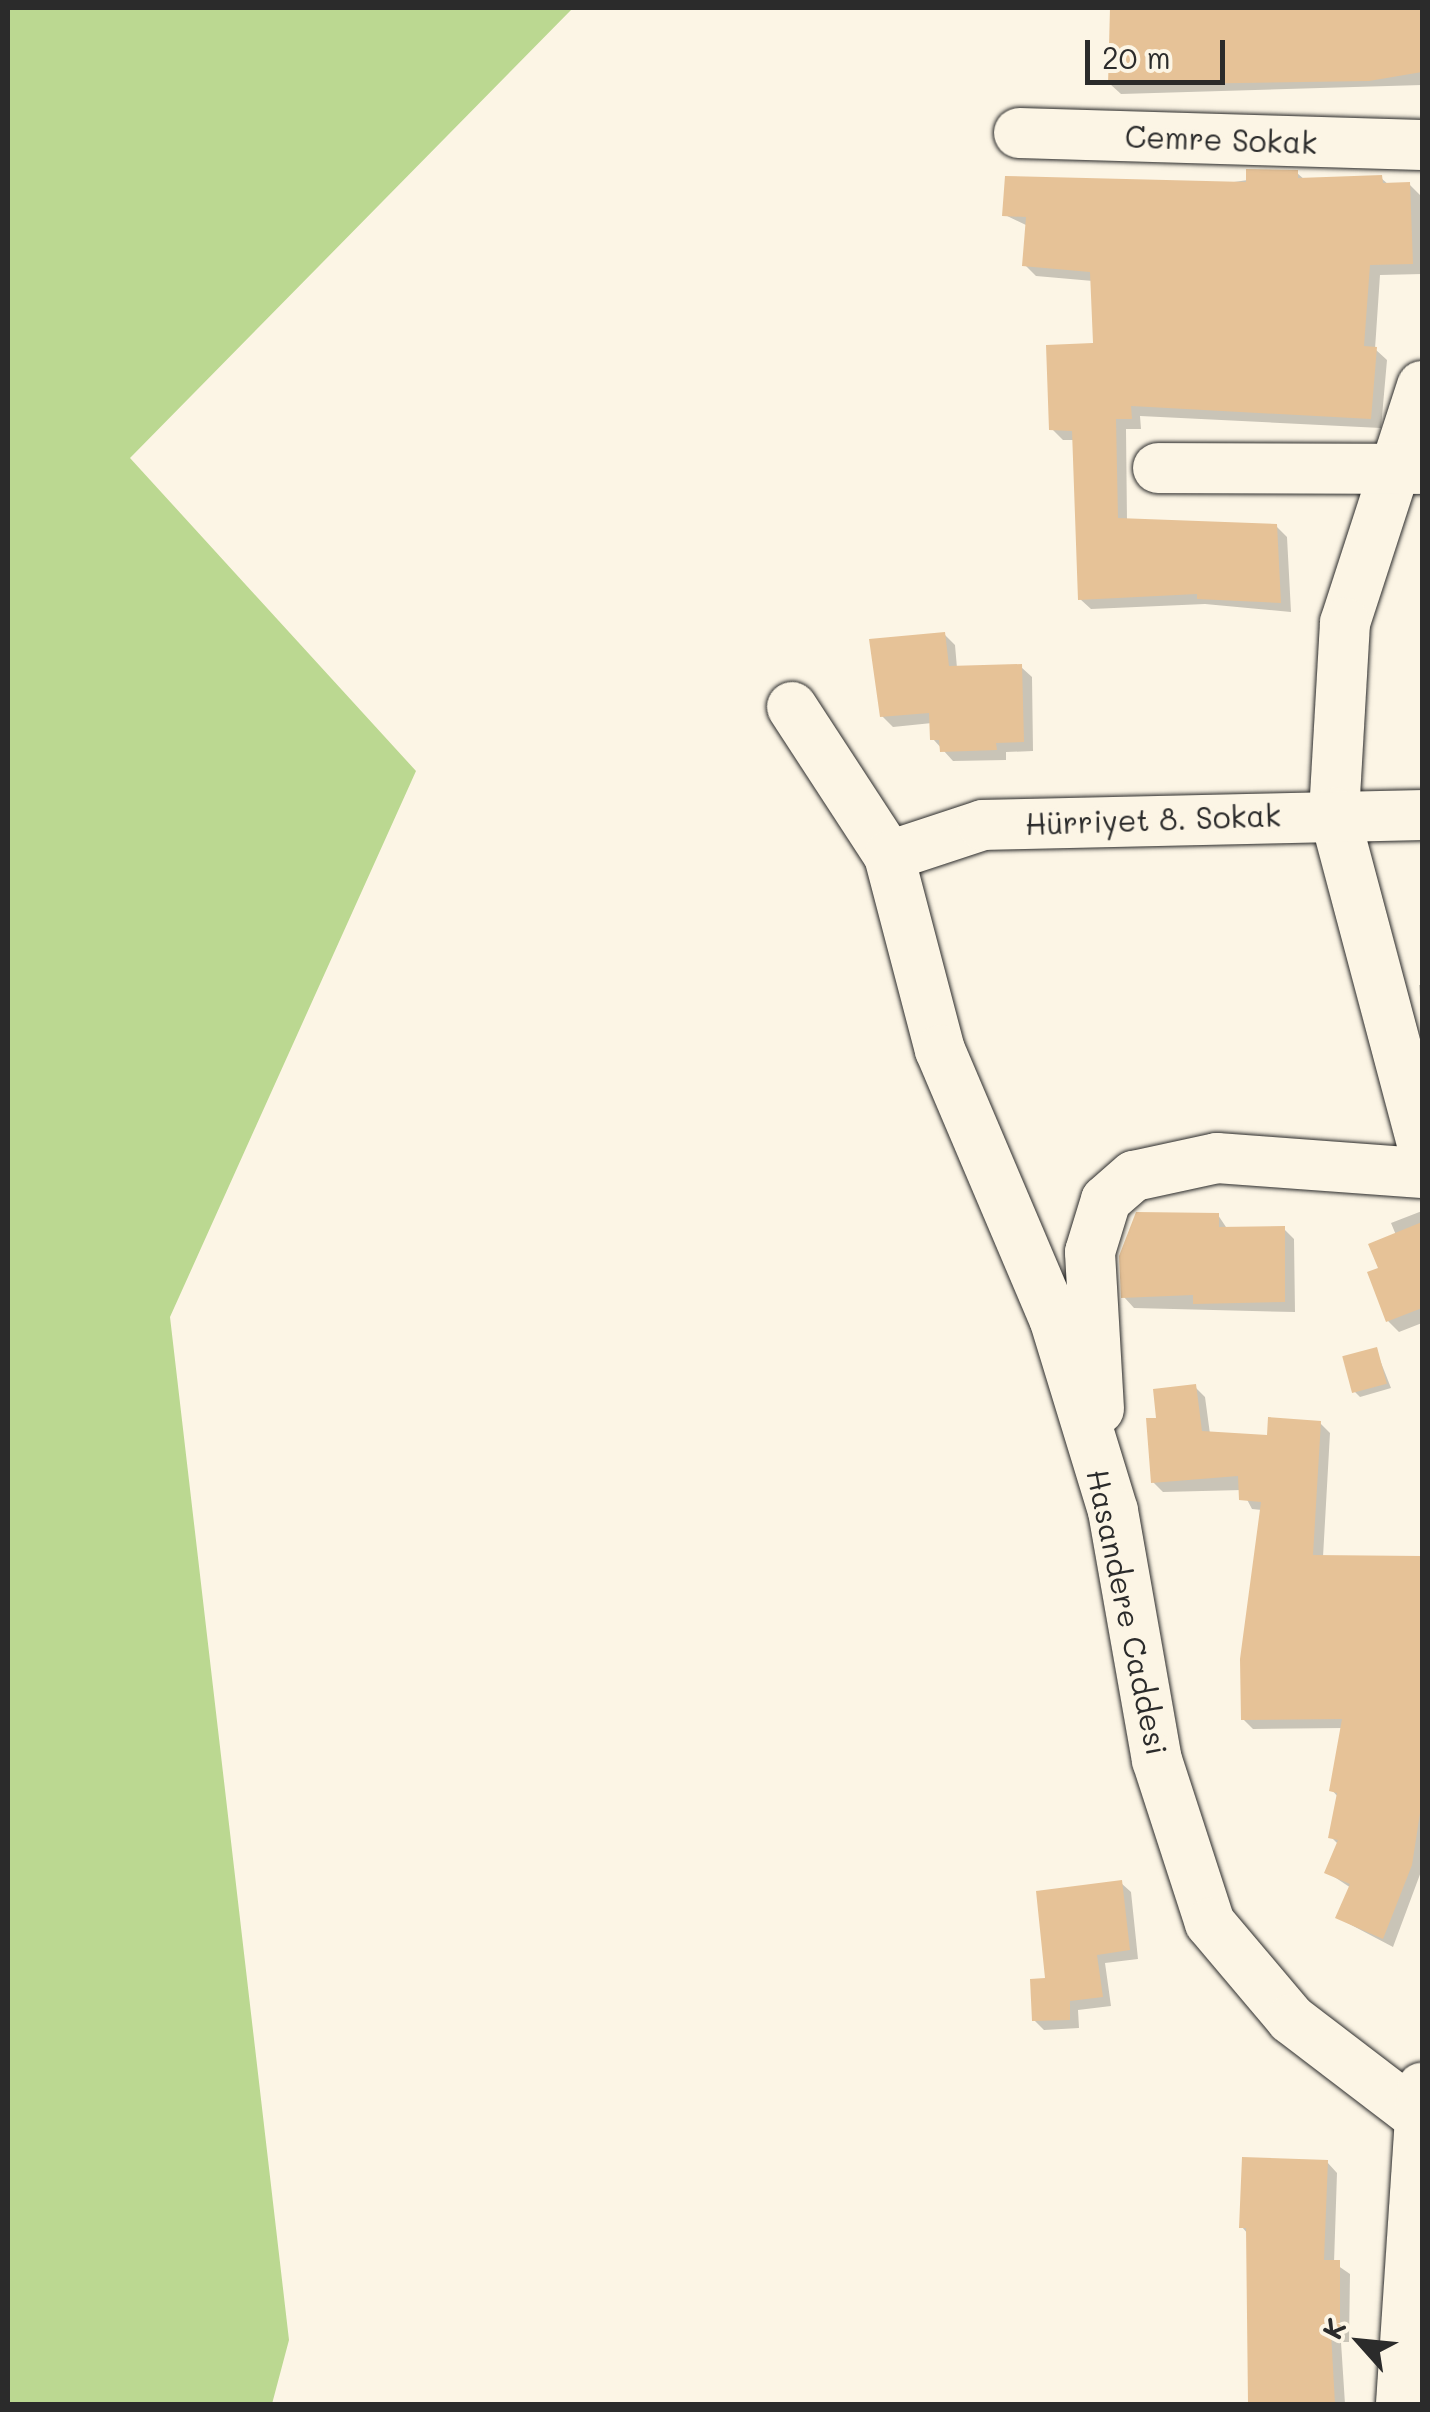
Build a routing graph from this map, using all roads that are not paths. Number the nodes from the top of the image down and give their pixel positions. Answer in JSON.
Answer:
{"nodes":[{"id":1,"x":1019,"y":133,"type":"dead end"},
{"id":2,"x":1422,"y":145,"type":"edge"},
{"id":3,"x":1422,"y":386,"type":"edge"},
{"id":4,"x":1158,"y":468,"type":"dead end"},
{"id":5,"x":1408,"y":469,"type":"edge"},
{"id":6,"x":792,"y":707,"type":"dead end"},
{"id":7,"x":1334,"y":813,"type":"junction"},
{"id":8,"x":1422,"y":815,"type":"edge"},
{"id":9,"x":888,"y":856,"type":"junction"},
{"id":10,"x":1422,"y":1143,"type":"edge"},
{"id":11,"x":1422,"y":1173,"type":"edge"},
{"id":12,"x":1095,"y":1453,"type":"junction"},
{"id":13,"x":1421,"y":2108,"type":"edge"},
{"id":14,"x":1401,"y":2404,"type":"edge"}],
"edges":[{"from":1,"to":2,"type":"street","name":"Cemre Sokak"},
{"from":3,"to":5,"type":"street"},
{"from":4,"to":5,"type":"street"},
{"from":5,"to":7,"type":"street"},
{"from":6,"to":9,"type":"street","name":"Hasandere Caddesi"},
{"from":7,"to":8,"type":"street","name":"Hürriyet 8. Sokak"},
{"from":7,"to":9,"type":"street","name":"Hürriyet 8. Sokak"},
{"from":7,"to":10,"type":"street"},
{"from":9,"to":12,"type":"street","name":"Hasandere Caddesi"},
{"from":11,"to":12,"type":"street"},
{"from":12,"to":13,"type":"street","name":"Hasandere Caddesi"},
{"from":13,"to":14,"type":"street"}]}
